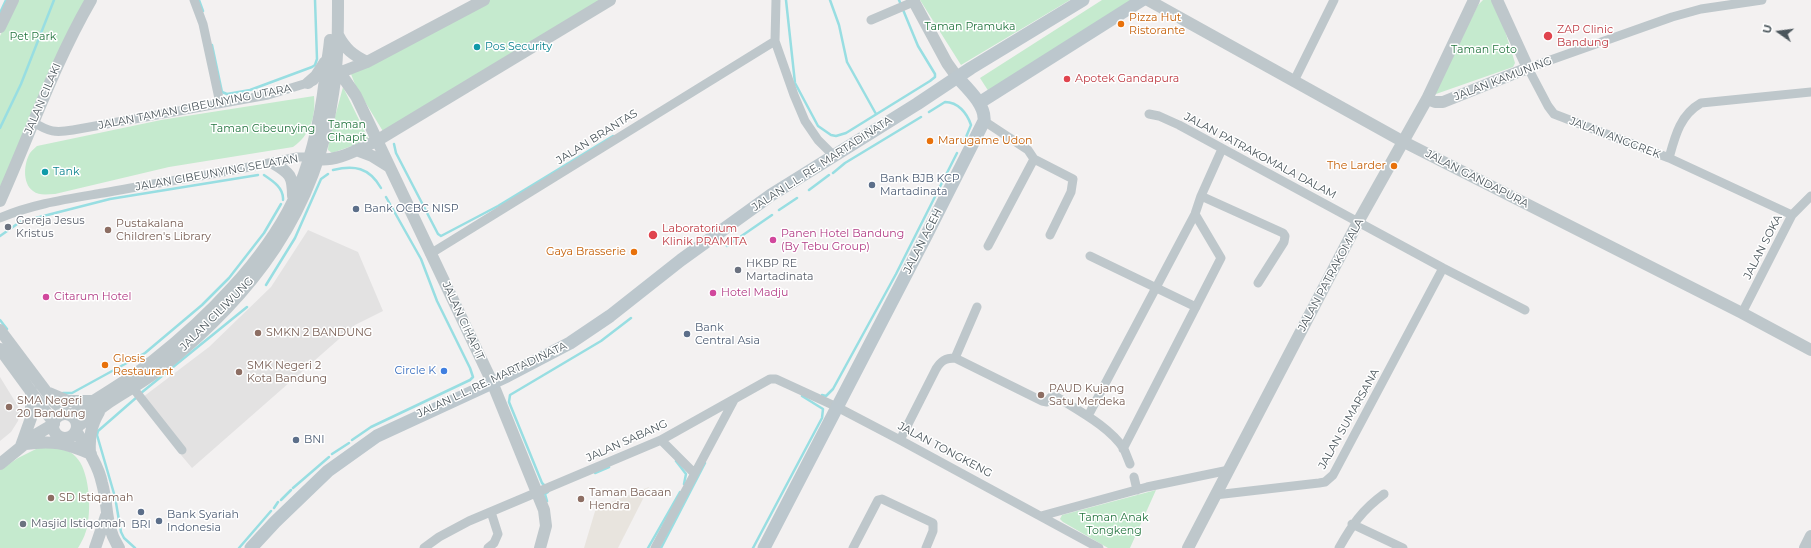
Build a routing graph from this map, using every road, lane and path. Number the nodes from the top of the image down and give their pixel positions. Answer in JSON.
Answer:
{"nodes":[{"id":1,"x":13,"y":0,"type":"edge"},
{"id":2,"x":91,"y":0,"type":"edge"},
{"id":3,"x":194,"y":0,"type":"edge"},
{"id":4,"x":330,"y":0,"type":"edge"},
{"id":5,"x":338,"y":0,"type":"edge"},
{"id":6,"x":484,"y":0,"type":"edge"},
{"id":7,"x":610,"y":0,"type":"edge"},
{"id":8,"x":776,"y":0,"type":"edge"},
{"id":9,"x":1083,"y":0,"type":"edge"},
{"id":10,"x":1142,"y":0,"type":"edge"},
{"id":11,"x":1148,"y":0,"type":"edge"},
{"id":12,"x":1334,"y":0,"type":"edge"},
{"id":13,"x":1474,"y":0,"type":"edge"},
{"id":14,"x":1497,"y":0,"type":"edge"},
{"id":15,"x":1762,"y":0,"type":"edge"},
{"id":16,"x":907,"y":4,"type":"edge"},
{"id":17,"x":465,"y":5,"type":"edge"},
{"id":18,"x":871,"y":20,"type":"dead end"},
{"id":19,"x":0,"y":27,"type":"edge"},
{"id":20,"x":338,"y":34,"type":"junction"},
{"id":21,"x":775,"y":41,"type":"junction"},
{"id":22,"x":329,"y":49,"type":"junction"},
{"id":23,"x":367,"y":62,"type":"junction"},
{"id":24,"x":1528,"y":68,"type":"junction"},
{"id":25,"x":330,"y":76,"type":"junction"},
{"id":26,"x":957,"y":77,"type":"junction"},
{"id":27,"x":1294,"y":81,"type":"junction"},
{"id":28,"x":308,"y":82,"type":"junction"},
{"id":29,"x":1811,"y":92,"type":"edge"},
{"id":30,"x":1427,"y":99,"type":"junction"},
{"id":31,"x":220,"y":104,"type":"junction"},
{"id":32,"x":979,"y":104,"type":"junction"},
{"id":33,"x":1149,"y":114,"type":"dead end"},
{"id":34,"x":984,"y":121,"type":"junction"},
{"id":35,"x":33,"y":122,"type":"junction"},
{"id":36,"x":378,"y":140,"type":"junction"},
{"id":37,"x":1402,"y":141,"type":"junction"},
{"id":38,"x":1222,"y":149,"type":"junction"},
{"id":39,"x":356,"y":150,"type":"junction"},
{"id":40,"x":833,"y":155,"type":"junction"},
{"id":41,"x":1669,"y":158,"type":"junction"},
{"id":42,"x":314,"y":159,"type":"junction"},
{"id":43,"x":1034,"y":159,"type":"junction"},
{"id":44,"x":273,"y":163,"type":"junction"},
{"id":45,"x":388,"y":166,"type":"junction"},
{"id":46,"x":1201,"y":196,"type":"junction"},
{"id":47,"x":1811,"y":196,"type":"edge"},
{"id":48,"x":0,"y":201,"type":"edge"},
{"id":49,"x":293,"y":201,"type":"junction"},
{"id":50,"x":1195,"y":214,"type":"junction"},
{"id":51,"x":1792,"y":216,"type":"junction"},
{"id":52,"x":0,"y":218,"type":"edge"},
{"id":53,"x":1358,"y":222,"type":"junction"},
{"id":54,"x":1050,"y":235,"type":"dead end"},
{"id":55,"x":988,"y":246,"type":"dead end"},
{"id":56,"x":430,"y":254,"type":"junction"},
{"id":57,"x":1090,"y":256,"type":"dead end"},
{"id":58,"x":1443,"y":268,"type":"junction"},
{"id":59,"x":1258,"y":283,"type":"dead end"},
{"id":60,"x":1156,"y":288,"type":"junction"},
{"id":61,"x":977,"y":307,"type":"dead end"},
{"id":62,"x":1196,"y":307,"type":"junction"},
{"id":63,"x":1525,"y":310,"type":"dead end"},
{"id":64,"x":1742,"y":313,"type":"junction"},
{"id":65,"x":0,"y":330,"type":"edge"},
{"id":66,"x":193,"y":334,"type":"junction"},
{"id":67,"x":0,"y":349,"type":"edge"},
{"id":68,"x":1811,"y":350,"type":"edge"},
{"id":69,"x":954,"y":358,"type":"junction"},
{"id":70,"x":492,"y":382,"type":"junction"},
{"id":71,"x":134,"y":388,"type":"junction"},
{"id":72,"x":45,"y":390,"type":"junction"},
{"id":73,"x":31,"y":391,"type":"junction"},
{"id":74,"x":734,"y":400,"type":"junction"},
{"id":75,"x":98,"y":405,"type":"junction"},
{"id":76,"x":837,"y":407,"type":"junction"},
{"id":77,"x":69,"y":415,"type":"junction"},
{"id":78,"x":1088,"y":416,"type":"junction"},
{"id":79,"x":54,"y":424,"type":"junction"},
{"id":80,"x":76,"y":429,"type":"junction"},
{"id":81,"x":660,"y":440,"type":"junction"},
{"id":82,"x":900,"y":440,"type":"junction"},
{"id":83,"x":22,"y":446,"type":"junction"},
{"id":84,"x":1123,"y":449,"type":"junction"},
{"id":85,"x":182,"y":450,"type":"dead end"},
{"id":86,"x":90,"y":454,"type":"junction"},
{"id":87,"x":0,"y":464,"type":"edge"},
{"id":88,"x":1130,"y":464,"type":"dead end"},
{"id":89,"x":1229,"y":470,"type":"junction"},
{"id":90,"x":694,"y":473,"type":"junction"},
{"id":91,"x":1134,"y":477,"type":"dead end"},
{"id":92,"x":1137,"y":490,"type":"junction"},
{"id":93,"x":538,"y":493,"type":"junction"},
{"id":94,"x":1384,"y":494,"type":"dead end"},
{"id":95,"x":1215,"y":495,"type":"junction"},
{"id":96,"x":492,"y":512,"type":"junction"},
{"id":97,"x":106,"y":516,"type":"junction"},
{"id":98,"x":1041,"y":516,"type":"junction"},
{"id":99,"x":1352,"y":524,"type":"junction"},
{"id":100,"x":1811,"y":536,"type":"edge"},
{"id":101,"x":95,"y":548,"type":"edge"},
{"id":102,"x":119,"y":548,"type":"edge"},
{"id":103,"x":251,"y":548,"type":"edge"},
{"id":104,"x":424,"y":548,"type":"edge"},
{"id":105,"x":488,"y":548,"type":"edge"},
{"id":106,"x":540,"y":548,"type":"edge"},
{"id":107,"x":655,"y":548,"type":"edge"},
{"id":108,"x":764,"y":548,"type":"edge"},
{"id":109,"x":854,"y":548,"type":"edge"},
{"id":110,"x":926,"y":548,"type":"edge"},
{"id":111,"x":1099,"y":548,"type":"edge"},
{"id":112,"x":1188,"y":548,"type":"edge"},
{"id":113,"x":1340,"y":548,"type":"edge"},
{"id":114,"x":1403,"y":548,"type":"edge"},
{"id":115,"x":1805,"y":548,"type":"edge"}],
"edges":[{"from":1,"to":19,"type":"street"},
{"from":2,"to":35,"type":"street","name":"JALAN CILAKI"},
{"from":3,"to":31,"type":"street"},
{"from":4,"to":22,"type":"street","name":"JALAN CILIWUNG"},
{"from":5,"to":20,"type":"street","name":"JALAN CILIWUNG"},
{"from":6,"to":17,"type":"street","name":"JALAN TAMAN CIBEUNYING UTARA"},
{"from":7,"to":36,"type":"street","name":"JALAN CIBEUNYING SELATAN"},
{"from":8,"to":21,"type":"street"},
{"from":9,"to":26,"type":"main road","name":"JALAN L.L. RE. MARTADINATA"},
{"from":10,"to":32,"type":"main road"},
{"from":11,"to":27,"type":"street","name":"JALAN GANDAPURA"},
{"from":12,"to":27,"type":"street"},
{"from":13,"to":30,"type":"street","name":"JALAN PATRAKOMALA"},
{"from":14,"to":24,"type":"street","name":"JALAN ANGGREK"},
{"from":15,"to":24,"type":"street","name":"JALAN KAMUNING"},
{"from":16,"to":18,"type":"street"},
{"from":16,"to":26,"type":"street"},
{"from":17,"to":23,"type":"street","name":"JALAN TAMAN CIBEUNYING UTARA"},
{"from":20,"to":23,"type":"street"},
{"from":20,"to":25,"type":"street","name":"JALAN CILIWUNG"},
{"from":21,"to":40,"type":"street"},
{"from":21,"to":56,"type":"street","name":"JALAN BRANTAS"},
{"from":22,"to":25,"type":"street","name":"JALAN CILIWUNG"},
{"from":22,"to":28,"type":"street"},
{"from":23,"to":25,"type":"street","name":"JALAN TAMAN CIBEUNYING UTARA"},
{"from":24,"to":30,"type":"street","name":"JALAN KAMUNING"},
{"from":24,"to":41,"type":"street","name":"JALAN ANGGREK"},
{"from":25,"to":28,"type":"street","name":"JALAN TAMAN CIBEUNYING UTARA"},
{"from":25,"to":36,"type":"street","name":"JALAN CIHAPIT"},
{"from":25,"to":42,"type":"street","name":"JALAN CILIWUNG"},
{"from":26,"to":32,"type":"main road"},
{"from":26,"to":40,"type":"main road","name":"JALAN L.L. RE. MARTADINATA"},
{"from":27,"to":37,"type":"street","name":"JALAN GANDAPURA"},
{"from":28,"to":31,"type":"street","name":"JALAN TAMAN CIBEUNYING UTARA"},
{"from":29,"to":41,"type":"street"},
{"from":30,"to":37,"type":"street","name":"JALAN PATRAKOMALA"},
{"from":31,"to":35,"type":"street","name":"JALAN TAMAN CIBEUNYING UTARA"},
{"from":32,"to":34,"type":"main road"},
{"from":33,"to":38,"type":"street","name":"JALAN PATRAKOMALA DALAM"},
{"from":34,"to":43,"type":"street"},
{"from":34,"to":76,"type":"main road","name":"JALAN ACEH"},
{"from":35,"to":48,"type":"street","name":"JALAN CILAKI"},
{"from":36,"to":39,"type":"street","name":"JALAN CIBEUNYING SELATAN"},
{"from":36,"to":45,"type":"street","name":"JALAN CIHAPIT"},
{"from":37,"to":53,"type":"street","name":"JALAN PATRAKOMALA"},
{"from":37,"to":64,"type":"street","name":"JALAN GANDAPURA"},
{"from":38,"to":46,"type":"street"},
{"from":38,"to":53,"type":"street","name":"JALAN PATRAKOMALA DALAM"},
{"from":39,"to":42,"type":"street","name":"JALAN CIBEUNYING SELATAN"},
{"from":39,"to":45,"type":"street"},
{"from":40,"to":70,"type":"main road","name":"JALAN L.L. RE. MARTADINATA"},
{"from":41,"to":51,"type":"street","name":"JALAN ANGGREK"},
{"from":42,"to":44,"type":"street","name":"JALAN CIBEUNYING SELATAN"},
{"from":42,"to":49,"type":"street","name":"JALAN CILIWUNG"},
{"from":42,"to":66,"type":"street","name":"JALAN CILIWUNG"},
{"from":43,"to":54,"type":"street"},
{"from":43,"to":55,"type":"street"},
{"from":44,"to":49,"type":"street"},
{"from":44,"to":52,"type":"street","name":"JALAN CIBEUNYING SELATAN"},
{"from":45,"to":56,"type":"street","name":"JALAN CIHAPIT"},
{"from":46,"to":50,"type":"street"},
{"from":46,"to":59,"type":"street"},
{"from":47,"to":51,"type":"street","name":"JALAN SOKA"},
{"from":49,"to":66,"type":"street","name":"JALAN CILIWUNG"},
{"from":50,"to":60,"type":"street"},
{"from":50,"to":62,"type":"street"},
{"from":51,"to":64,"type":"street","name":"JALAN SOKA"},
{"from":53,"to":58,"type":"street"},
{"from":53,"to":89,"type":"street","name":"JALAN PATRAKOMALA"},
{"from":56,"to":70,"type":"street","name":"JALAN CIHAPIT"},
{"from":57,"to":60,"type":"street"},
{"from":58,"to":63,"type":"street"},
{"from":58,"to":95,"type":"street","name":"JALAN SUMARSANA"},
{"from":60,"to":62,"type":"street"},
{"from":60,"to":78,"type":"street"},
{"from":61,"to":69,"type":"street"},
{"from":62,"to":84,"type":"street"},
{"from":64,"to":68,"type":"street","name":"JALAN GANDAPURA"},
{"from":65,"to":72,"type":"street"},
{"from":66,"to":71,"type":"street","name":"JALAN CILIWUNG"},
{"from":66,"to":75,"type":"street","name":"JALAN CILIWUNG"},
{"from":67,"to":73,"type":"street"},
{"from":69,"to":78,"type":"street"},
{"from":69,"to":82,"type":"street"},
{"from":70,"to":93,"type":"street","name":"JALAN CIHAPIT"},
{"from":70,"to":103,"type":"main road","name":"JALAN L.L. RE. MARTADINATA"},
{"from":71,"to":75,"type":"street","name":"JALAN CILIWUNG"},
{"from":71,"to":85,"type":"street"},
{"from":72,"to":75,"type":"street"},
{"from":72,"to":77,"type":"street"},
{"from":73,"to":79,"type":"street"},
{"from":73,"to":83,"type":"street"},
{"from":74,"to":76,"type":"street","name":"JALAN SABANG"},
{"from":74,"to":81,"type":"street","name":"JALAN SABANG"},
{"from":74,"to":90,"type":"street"},
{"from":75,"to":77,"type":"street","name":"JALAN CILIWUNG"},
{"from":75,"to":80,"type":"street","name":"JALAN CILIWUNG"},
{"from":75,"to":86,"type":"street"},
{"from":76,"to":82,"type":"street","name":"JALAN TONGKENG"},
{"from":76,"to":108,"type":"main road","name":"JALAN ACEH"},
{"from":77,"to":79,"type":"street"},
{"from":77,"to":80,"type":"street"},
{"from":78,"to":84,"type":"street"},
{"from":79,"to":80,"type":"street"},
{"from":79,"to":83,"type":"street"},
{"from":80,"to":86,"type":"street"},
{"from":81,"to":90,"type":"street"},
{"from":81,"to":93,"type":"street","name":"JALAN SABANG"},
{"from":82,"to":98,"type":"street","name":"JALAN TONGKENG"},
{"from":83,"to":86,"type":"street"},
{"from":83,"to":87,"type":"street"},
{"from":84,"to":88,"type":"street"},
{"from":86,"to":97,"type":"street"},
{"from":89,"to":92,"type":"street"},
{"from":89,"to":95,"type":"street","name":"JALAN PATRAKOMALA"},
{"from":90,"to":107,"type":"street"},
{"from":91,"to":92,"type":"street"},
{"from":92,"to":98,"type":"street"},
{"from":93,"to":96,"type":"street","name":"JALAN SABANG"},
{"from":93,"to":106,"type":"street","name":"JALAN CIHAPIT"},
{"from":94,"to":99,"type":"street"},
{"from":95,"to":112,"type":"street","name":"JALAN PATRAKOMALA"},
{"from":96,"to":104,"type":"street","name":"JALAN SABANG"},
{"from":96,"to":105,"type":"street"},
{"from":97,"to":101,"type":"street"},
{"from":97,"to":102,"type":"street"},
{"from":98,"to":111,"type":"street","name":"JALAN TONGKENG"},
{"from":99,"to":113,"type":"street"},
{"from":99,"to":114,"type":"street"},
{"from":100,"to":115,"type":"street"},
{"from":109,"to":110,"type":"street"}]}
